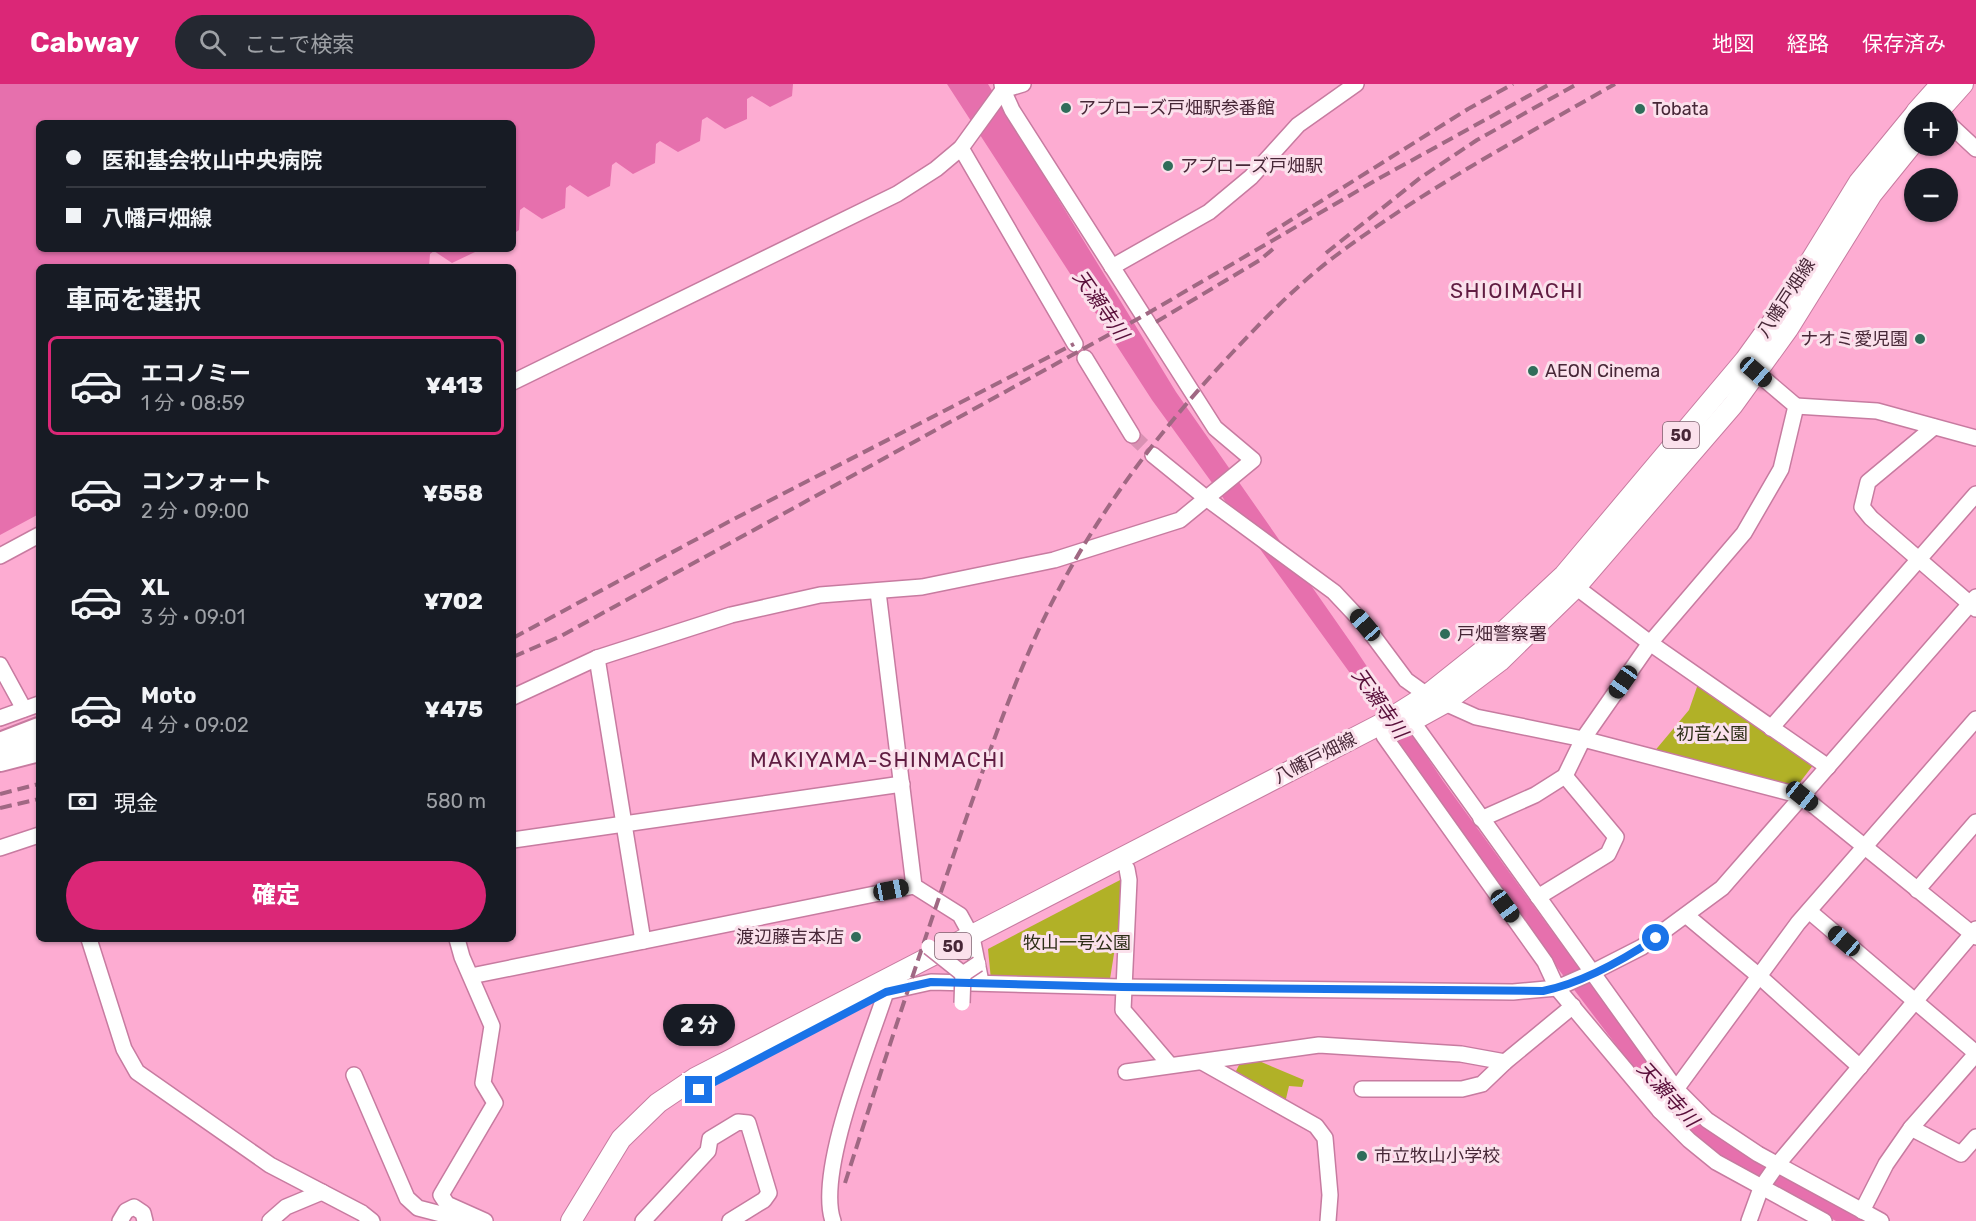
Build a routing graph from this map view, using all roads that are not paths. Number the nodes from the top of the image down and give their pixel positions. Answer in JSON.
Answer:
{"nodes":[{"id":1,"x":1023,"y":84,"type":"edge"},
{"id":2,"x":1356,"y":84,"type":"edge"},
{"id":3,"x":1941,"y":84,"type":"edge"},
{"id":4,"x":1964,"y":84,"type":"edge"},
{"id":5,"x":1002,"y":87,"type":"edge"},
{"id":6,"x":1925,"y":102,"type":"edge"},
{"id":7,"x":1947,"y":102,"type":"edge"},
{"id":8,"x":1904,"y":127,"type":"edge"},
{"id":9,"x":1958,"y":132,"type":"edge"},
{"id":10,"x":961,"y":148,"type":"junction"},
{"id":11,"x":1976,"y":149,"type":"edge"},
{"id":12,"x":1904,"y":154,"type":"edge"},
{"id":13,"x":1112,"y":267,"type":"junction"},
{"id":14,"x":1075,"y":344,"type":"dead end"},
{"id":15,"x":1085,"y":358,"type":"dead end"},
{"id":16,"x":1756,"y":372,"type":"junction"},
{"id":17,"x":516,"y":381,"type":"edge"},
{"id":18,"x":1796,"y":406,"type":"junction"},
{"id":19,"x":1934,"y":427,"type":"junction"},
{"id":20,"x":1132,"y":435,"type":"tunnel mouth"},
{"id":21,"x":1976,"y":438,"type":"edge"},
{"id":22,"x":1153,"y":455,"type":"tunnel mouth"},
{"id":23,"x":1210,"y":494,"type":"junction"},
{"id":24,"x":1976,"y":494,"type":"edge"},
{"id":25,"x":36,"y":537,"type":"edge"},
{"id":26,"x":0,"y":556,"type":"edge"},
{"id":27,"x":1920,"y":559,"type":"junction"},
{"id":28,"x":1576,"y":588,"type":"junction"},
{"id":29,"x":878,"y":592,"type":"junction"},
{"id":30,"x":1974,"y":603,"type":"edge"},
{"id":31,"x":1650,"y":643,"type":"junction"},
{"id":32,"x":597,"y":658,"type":"junction"},
{"id":33,"x":0,"y":665,"type":"edge"},
{"id":34,"x":516,"y":695,"type":"edge"},
{"id":35,"x":1435,"y":699,"type":"junction"},
{"id":36,"x":36,"y":705,"type":"edge"},
{"id":37,"x":24,"y":709,"type":"junction"},
{"id":38,"x":0,"y":718,"type":"edge"},
{"id":39,"x":1406,"y":719,"type":"junction"},
{"id":40,"x":1976,"y":719,"type":"edge"},
{"id":41,"x":1771,"y":728,"type":"junction"},
{"id":42,"x":1384,"y":732,"type":"junction"},
{"id":43,"x":36,"y":737,"type":"edge"},
{"id":44,"x":1583,"y":739,"type":"junction"},
{"id":45,"x":0,"y":744,"type":"edge"},
{"id":46,"x":0,"y":760,"type":"edge"},
{"id":47,"x":1828,"y":767,"type":"junction"},
{"id":48,"x":1565,"y":776,"type":"junction"},
{"id":49,"x":902,"y":784,"type":"junction"},
{"id":50,"x":1802,"y":796,"type":"junction"},
{"id":51,"x":1481,"y":819,"type":"junction"},
{"id":52,"x":1976,"y":822,"type":"edge"},
{"id":53,"x":624,"y":825,"type":"junction"},
{"id":54,"x":36,"y":836,"type":"edge"},
{"id":55,"x":516,"y":840,"type":"edge"},
{"id":56,"x":0,"y":848,"type":"edge"},
{"id":57,"x":1865,"y":848,"type":"junction"},
{"id":58,"x":1127,"y":869,"type":"junction"},
{"id":59,"x":914,"y":886,"type":"junction"},
{"id":60,"x":1917,"y":890,"type":"junction"},
{"id":61,"x":1538,"y":897,"type":"junction"},
{"id":62,"x":1809,"y":911,"type":"junction"},
{"id":63,"x":1687,"y":916,"type":"junction"},
{"id":64,"x":1975,"y":933,"type":"edge"},
{"id":65,"x":643,"y":941,"type":"junction"},
{"id":66,"x":90,"y":942,"type":"edge"},
{"id":67,"x":458,"y":942,"type":"edge"},
{"id":68,"x":929,"y":947,"type":"dead end"},
{"id":69,"x":975,"y":950,"type":"junction"},
{"id":70,"x":963,"y":974,"type":"junction"},
{"id":71,"x":1588,"y":974,"type":"junction"},
{"id":72,"x":471,"y":976,"type":"junction"},
{"id":73,"x":1759,"y":976,"type":"junction"},
{"id":74,"x":981,"y":983,"type":"junction"},
{"id":75,"x":1561,"y":986,"type":"junction"},
{"id":76,"x":1122,"y":987,"type":"junction"},
{"id":77,"x":886,"y":992,"type":"junction"},
{"id":78,"x":1915,"y":1002,"type":"junction"},
{"id":79,"x":962,"y":1003,"type":"dead end"},
{"id":80,"x":1573,"y":1006,"type":"junction"},
{"id":81,"x":1976,"y":1054,"type":"edge"},
{"id":82,"x":1202,"y":1062,"type":"junction"},
{"id":83,"x":1505,"y":1062,"type":"junction"},
{"id":84,"x":1170,"y":1065,"type":"junction"},
{"id":85,"x":1860,"y":1067,"type":"junction"},
{"id":86,"x":1126,"y":1072,"type":"dead end"},
{"id":87,"x":354,"y":1076,"type":"dead end"},
{"id":88,"x":1362,"y":1089,"type":"dead end"},
{"id":89,"x":1676,"y":1089,"type":"junction"},
{"id":90,"x":1660,"y":1111,"type":"junction"},
{"id":91,"x":1911,"y":1128,"type":"junction"},
{"id":92,"x":1976,"y":1137,"type":"edge"},
{"id":93,"x":1777,"y":1165,"type":"junction"},
{"id":94,"x":1761,"y":1188,"type":"junction"},
{"id":95,"x":322,"y":1192,"type":"junction"},
{"id":96,"x":1862,"y":1211,"type":"junction"},
{"id":97,"x":120,"y":1221,"type":"edge"},
{"id":98,"x":145,"y":1221,"type":"edge"},
{"id":99,"x":270,"y":1221,"type":"edge"},
{"id":100,"x":372,"y":1221,"type":"edge"},
{"id":101,"x":468,"y":1221,"type":"edge"},
{"id":102,"x":485,"y":1221,"type":"edge"},
{"id":103,"x":571,"y":1221,"type":"edge"},
{"id":104,"x":583,"y":1221,"type":"edge"},
{"id":105,"x":643,"y":1221,"type":"edge"},
{"id":106,"x":730,"y":1221,"type":"edge"},
{"id":107,"x":833,"y":1221,"type":"edge"},
{"id":108,"x":1328,"y":1221,"type":"edge"},
{"id":109,"x":1749,"y":1221,"type":"edge"},
{"id":110,"x":1824,"y":1221,"type":"edge"},
{"id":111,"x":1881,"y":1221,"type":"edge"}],
"edges":[{"from":1,"to":5,"type":"street"},
{"from":2,"to":13,"type":"street"},
{"from":3,"to":6,"type":"main road","name":"八幡戸畑線","number":"50"},
{"from":4,"to":7,"type":"main road"},
{"from":5,"to":10,"type":"street"},
{"from":5,"to":13,"type":"street"},
{"from":8,"to":35,"type":"main road","name":"八幡戸畑線","number":"50"},
{"from":9,"to":11,"type":"street"},
{"from":10,"to":14,"type":"street"},
{"from":10,"to":17,"type":"street"},
{"from":12,"to":16,"type":"main road","name":"八幡戸畑線","number":"50"},
{"from":13,"to":23,"type":"street"},
{"from":15,"to":20,"type":"street"},
{"from":16,"to":18,"type":"street"},
{"from":16,"to":28,"type":"main road","name":"八幡戸畑線","number":"50"},
{"from":18,"to":19,"type":"street"},
{"from":18,"to":31,"type":"street"},
{"from":19,"to":21,"type":"street"},
{"from":19,"to":27,"type":"street"},
{"from":22,"to":23,"type":"street"},
{"from":23,"to":29,"type":"street"},
{"from":23,"to":35,"type":"street"},
{"from":24,"to":27,"type":"street"},
{"from":25,"to":26,"type":"street"},
{"from":27,"to":30,"type":"street"},
{"from":27,"to":41,"type":"street"},
{"from":28,"to":31,"type":"street"},
{"from":28,"to":35,"type":"main road","name":"八幡戸畑線","number":"50"},
{"from":29,"to":32,"type":"street"},
{"from":29,"to":49,"type":"street"},
{"from":30,"to":47,"type":"street"},
{"from":31,"to":41,"type":"street"},
{"from":31,"to":44,"type":"street"},
{"from":32,"to":34,"type":"street"},
{"from":32,"to":53,"type":"street"},
{"from":33,"to":37,"type":"street"},
{"from":35,"to":39,"type":"main road","name":"八幡戸畑線","number":"50"},
{"from":35,"to":44,"type":"street"},
{"from":36,"to":37,"type":"street"},
{"from":37,"to":38,"type":"street"},
{"from":39,"to":42,"type":"main road","name":"八幡戸畑線","number":"50"},
{"from":39,"to":51,"type":"street"},
{"from":40,"to":57,"type":"street"},
{"from":41,"to":47,"type":"street"},
{"from":42,"to":58,"type":"main road","name":"八幡戸畑線","number":"50"},
{"from":42,"to":69,"type":"main road","name":"八幡戸畑線","number":"50"},
{"from":42,"to":75,"type":"street"},
{"from":43,"to":45,"type":"highway"},
{"from":43,"to":46,"type":"highway"},
{"from":44,"to":48,"type":"street"},
{"from":44,"to":50,"type":"street"},
{"from":47,"to":50,"type":"street"},
{"from":48,"to":51,"type":"street"},
{"from":48,"to":61,"type":"street"},
{"from":49,"to":53,"type":"street"},
{"from":49,"to":59,"type":"street"},
{"from":50,"to":57,"type":"street"},
{"from":50,"to":63,"type":"street"},
{"from":51,"to":61,"type":"street"},
{"from":52,"to":60,"type":"street"},
{"from":53,"to":55,"type":"street"},
{"from":53,"to":65,"type":"street"},
{"from":54,"to":56,"type":"street"},
{"from":57,"to":60,"type":"street"},
{"from":57,"to":62,"type":"street"},
{"from":58,"to":69,"type":"main road","name":"八幡戸畑線","number":"50"},
{"from":58,"to":76,"type":"street"},
{"from":59,"to":65,"type":"street"},
{"from":59,"to":69,"type":"street"},
{"from":60,"to":64,"type":"street"},
{"from":61,"to":71,"type":"street"},
{"from":62,"to":73,"type":"street"},
{"from":62,"to":78,"type":"street"},
{"from":63,"to":71,"type":"street"},
{"from":63,"to":73,"type":"street"},
{"from":64,"to":78,"type":"street"},
{"from":65,"to":72,"type":"street"},
{"from":66,"to":95,"type":"street"},
{"from":67,"to":72,"type":"street"},
{"from":68,"to":70,"type":"street","bridge":true},
{"from":69,"to":70,"type":"street","bridge":true},
{"from":69,"to":74,"type":"street"},
{"from":69,"to":77,"type":"main road","name":"八幡戸畑線","number":"50"},
{"from":69,"to":103,"type":"main road","name":"八幡戸畑線","number":"50"},
{"from":70,"to":79,"type":"street","bridge":true},
{"from":71,"to":75,"type":"street"},
{"from":71,"to":89,"type":"street"},
{"from":72,"to":102,"type":"street"},
{"from":73,"to":85,"type":"street"},
{"from":73,"to":89,"type":"street"},
{"from":74,"to":76,"type":"street"},
{"from":74,"to":77,"type":"street"},
{"from":75,"to":76,"type":"street"},
{"from":75,"to":80,"type":"street"},
{"from":76,"to":84,"type":"street"},
{"from":77,"to":104,"type":"main road","name":"八幡戸畑線","number":"50"},
{"from":77,"to":107,"type":"street"},
{"from":78,"to":81,"type":"street"},
{"from":78,"to":85,"type":"street"},
{"from":80,"to":83,"type":"street"},
{"from":80,"to":90,"type":"street"},
{"from":81,"to":91,"type":"street"},
{"from":82,"to":83,"type":"street"},
{"from":82,"to":84,"type":"street"},
{"from":82,"to":108,"type":"street"},
{"from":83,"to":88,"type":"street"},
{"from":84,"to":86,"type":"street"},
{"from":85,"to":93,"type":"street"},
{"from":87,"to":101,"type":"street"},
{"from":89,"to":90,"type":"street"},
{"from":89,"to":93,"type":"street"},
{"from":90,"to":94,"type":"street"},
{"from":91,"to":92,"type":"street"},
{"from":91,"to":96,"type":"street"},
{"from":93,"to":94,"type":"street"},
{"from":93,"to":96,"type":"street"},
{"from":94,"to":109,"type":"street"},
{"from":94,"to":110,"type":"street"},
{"from":95,"to":99,"type":"street"},
{"from":95,"to":100,"type":"street"},
{"from":96,"to":111,"type":"street"},
{"from":97,"to":98,"type":"street"},
{"from":105,"to":106,"type":"street"}]}
